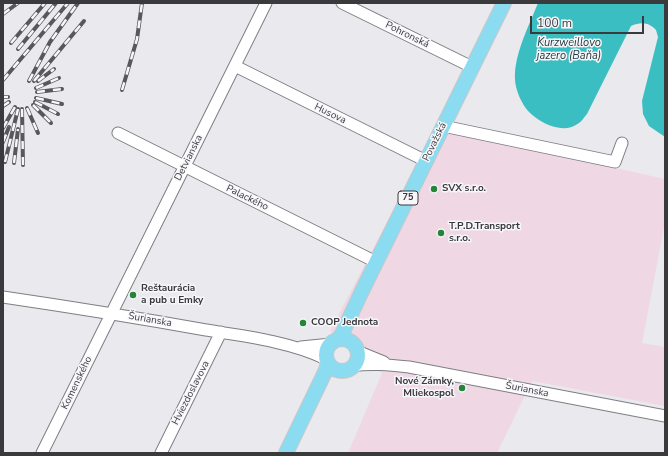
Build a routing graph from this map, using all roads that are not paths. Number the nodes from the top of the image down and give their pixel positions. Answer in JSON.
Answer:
{"nodes":[{"id":1,"x":266,"y":3,"type":"edge"},
{"id":2,"x":342,"y":3,"type":"edge"},
{"id":3,"x":504,"y":3,"type":"edge"},
{"id":4,"x":235,"y":66,"type":"junction"},
{"id":5,"x":472,"y":67,"type":"junction"},
{"id":6,"x":443,"y":126,"type":"junction"},
{"id":7,"x":118,"y":133,"type":"dead end"},
{"id":8,"x":622,"y":143,"type":"dead end"},
{"id":9,"x":426,"y":161,"type":"junction"},
{"id":10,"x":184,"y":167,"type":"junction"},
{"id":11,"x":376,"y":262,"type":"junction"},
{"id":12,"x":367,"y":282,"type":"junction"},
{"id":13,"x":3,"y":297,"type":"edge"},
{"id":14,"x":112,"y":313,"type":"junction"},
{"id":15,"x":221,"y":332,"type":"junction"},
{"id":16,"x":334,"y":342,"type":"junction"},
{"id":17,"x":297,"y":347,"type":"junction"},
{"id":18,"x":355,"y":348,"type":"junction"},
{"id":19,"x":327,"y":361,"type":"junction"},
{"id":20,"x":388,"y":364,"type":"junction"},
{"id":21,"x":347,"y":369,"type":"junction"},
{"id":22,"x":308,"y":406,"type":"junction"},
{"id":23,"x":665,"y":416,"type":"edge"},
{"id":24,"x":42,"y":453,"type":"edge"},
{"id":25,"x":161,"y":453,"type":"edge"},
{"id":26,"x":286,"y":453,"type":"edge"}],
"edges":[{"from":1,"to":4,"type":"street","name":"Detvianska"},
{"from":2,"to":5,"type":"street","name":"Pohronská"},
{"from":3,"to":5,"type":"main road","name":"Považská","number":"75"},
{"from":4,"to":9,"type":"street","name":"Husova"},
{"from":4,"to":10,"type":"street","name":"Detvianska"},
{"from":5,"to":6,"type":"main road","name":"Považská","number":"75"},
{"from":6,"to":8,"type":"street"},
{"from":6,"to":9,"type":"main road","name":"Považská","number":"75"},
{"from":7,"to":10,"type":"street","name":"Palackého"},
{"from":9,"to":11,"type":"main road","name":"Považská","number":"75"},
{"from":10,"to":11,"type":"street","name":"Palackého"},
{"from":10,"to":14,"type":"street","name":"Detvianska"},
{"from":11,"to":12,"type":"main road","name":"Považská","number":"75"},
{"from":12,"to":16,"type":"main road","name":"Považská","number":"75"},
{"from":12,"to":18,"type":"main road","name":"Považská","number":"75"},
{"from":13,"to":14,"type":"street","name":"Šurianska"},
{"from":14,"to":15,"type":"street","name":"Šurianska"},
{"from":14,"to":24,"type":"street","name":"Komenského"},
{"from":15,"to":17,"type":"street","name":"Šurianska"},
{"from":15,"to":25,"type":"street","name":"Hviezdoslavova"},
{"from":16,"to":17,"type":"street","name":"Šurianska"},
{"from":16,"to":18,"type":"main road"},
{"from":16,"to":19,"type":"main road","number":"75"},
{"from":17,"to":19,"type":"street","name":"Šurianska"},
{"from":18,"to":20,"type":"street","name":"Šurianska"},
{"from":18,"to":21,"type":"main road","number":"75"},
{"from":19,"to":21,"type":"main road"},
{"from":19,"to":22,"type":"main road","number":"75"},
{"from":20,"to":21,"type":"street","name":"Šurianska"},
{"from":20,"to":23,"type":"street","name":"Šurianska"},
{"from":21,"to":22,"type":"main road","number":"75"},
{"from":22,"to":26,"type":"main road","number":"75"}]}
